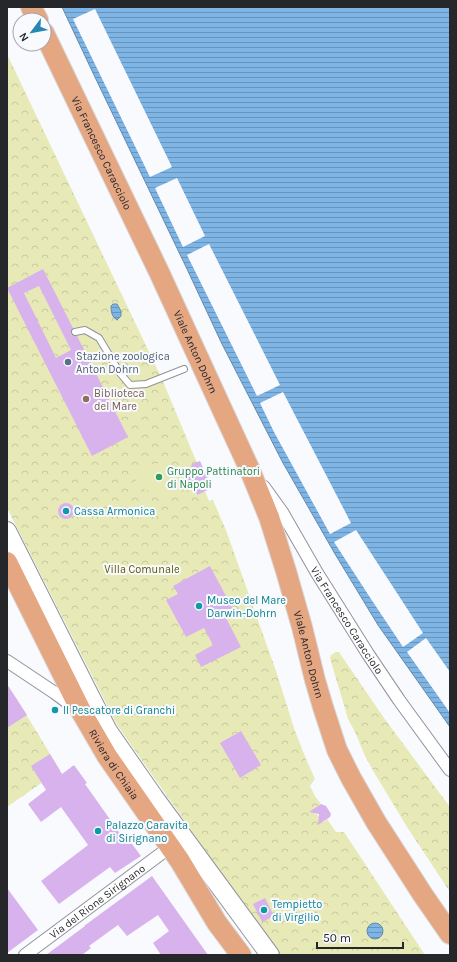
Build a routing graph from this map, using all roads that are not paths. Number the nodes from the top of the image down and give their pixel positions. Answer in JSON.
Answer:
{"nodes":[{"id":1,"x":52,"y":50,"type":"edge"},
{"id":2,"x":159,"y":272,"type":"joint"},
{"id":3,"x":75,"y":332,"type":"dead end"},
{"id":4,"x":184,"y":369,"type":"dead end"},
{"id":5,"x":249,"y":468,"type":"junction"},
{"id":6,"x":7,"y":531,"type":"edge"},
{"id":7,"x":7,"y":562,"type":"edge"},
{"id":8,"x":7,"y":661,"type":"edge"},
{"id":9,"x":82,"y":713,"type":"junction"},
{"id":10,"x":450,"y":770,"type":"edge"},
{"id":11,"x":170,"y":847,"type":"junction"},
{"id":12,"x":450,"y":934,"type":"edge"},
{"id":13,"x":236,"y":953,"type":"edge"},
{"id":14,"x":25,"y":955,"type":"edge"},
{"id":15,"x":270,"y":955,"type":"edge"}],
"edges":[{"from":1,"to":2,"type":"main road","name":"Via Francesco Caracciolo"},
{"from":2,"to":5,"type":"main road","name":"Viale Anton Dohrn"},
{"from":3,"to":4,"type":"lane"},
{"from":5,"to":10,"type":"street","name":"Via Francesco Caracciolo"},
{"from":5,"to":12,"type":"main road","name":"Viale Anton Dohrn"},
{"from":6,"to":15,"type":"street"},
{"from":7,"to":9,"type":"main road","name":"Riviera di Chiaia"},
{"from":8,"to":9,"type":"street"},
{"from":9,"to":11,"type":"main road","name":"Riviera di Chiaia"},
{"from":11,"to":13,"type":"main road","name":"Riviera di Chiaia"},
{"from":11,"to":14,"type":"street","name":"Via del Rione Sirignano"}]}
